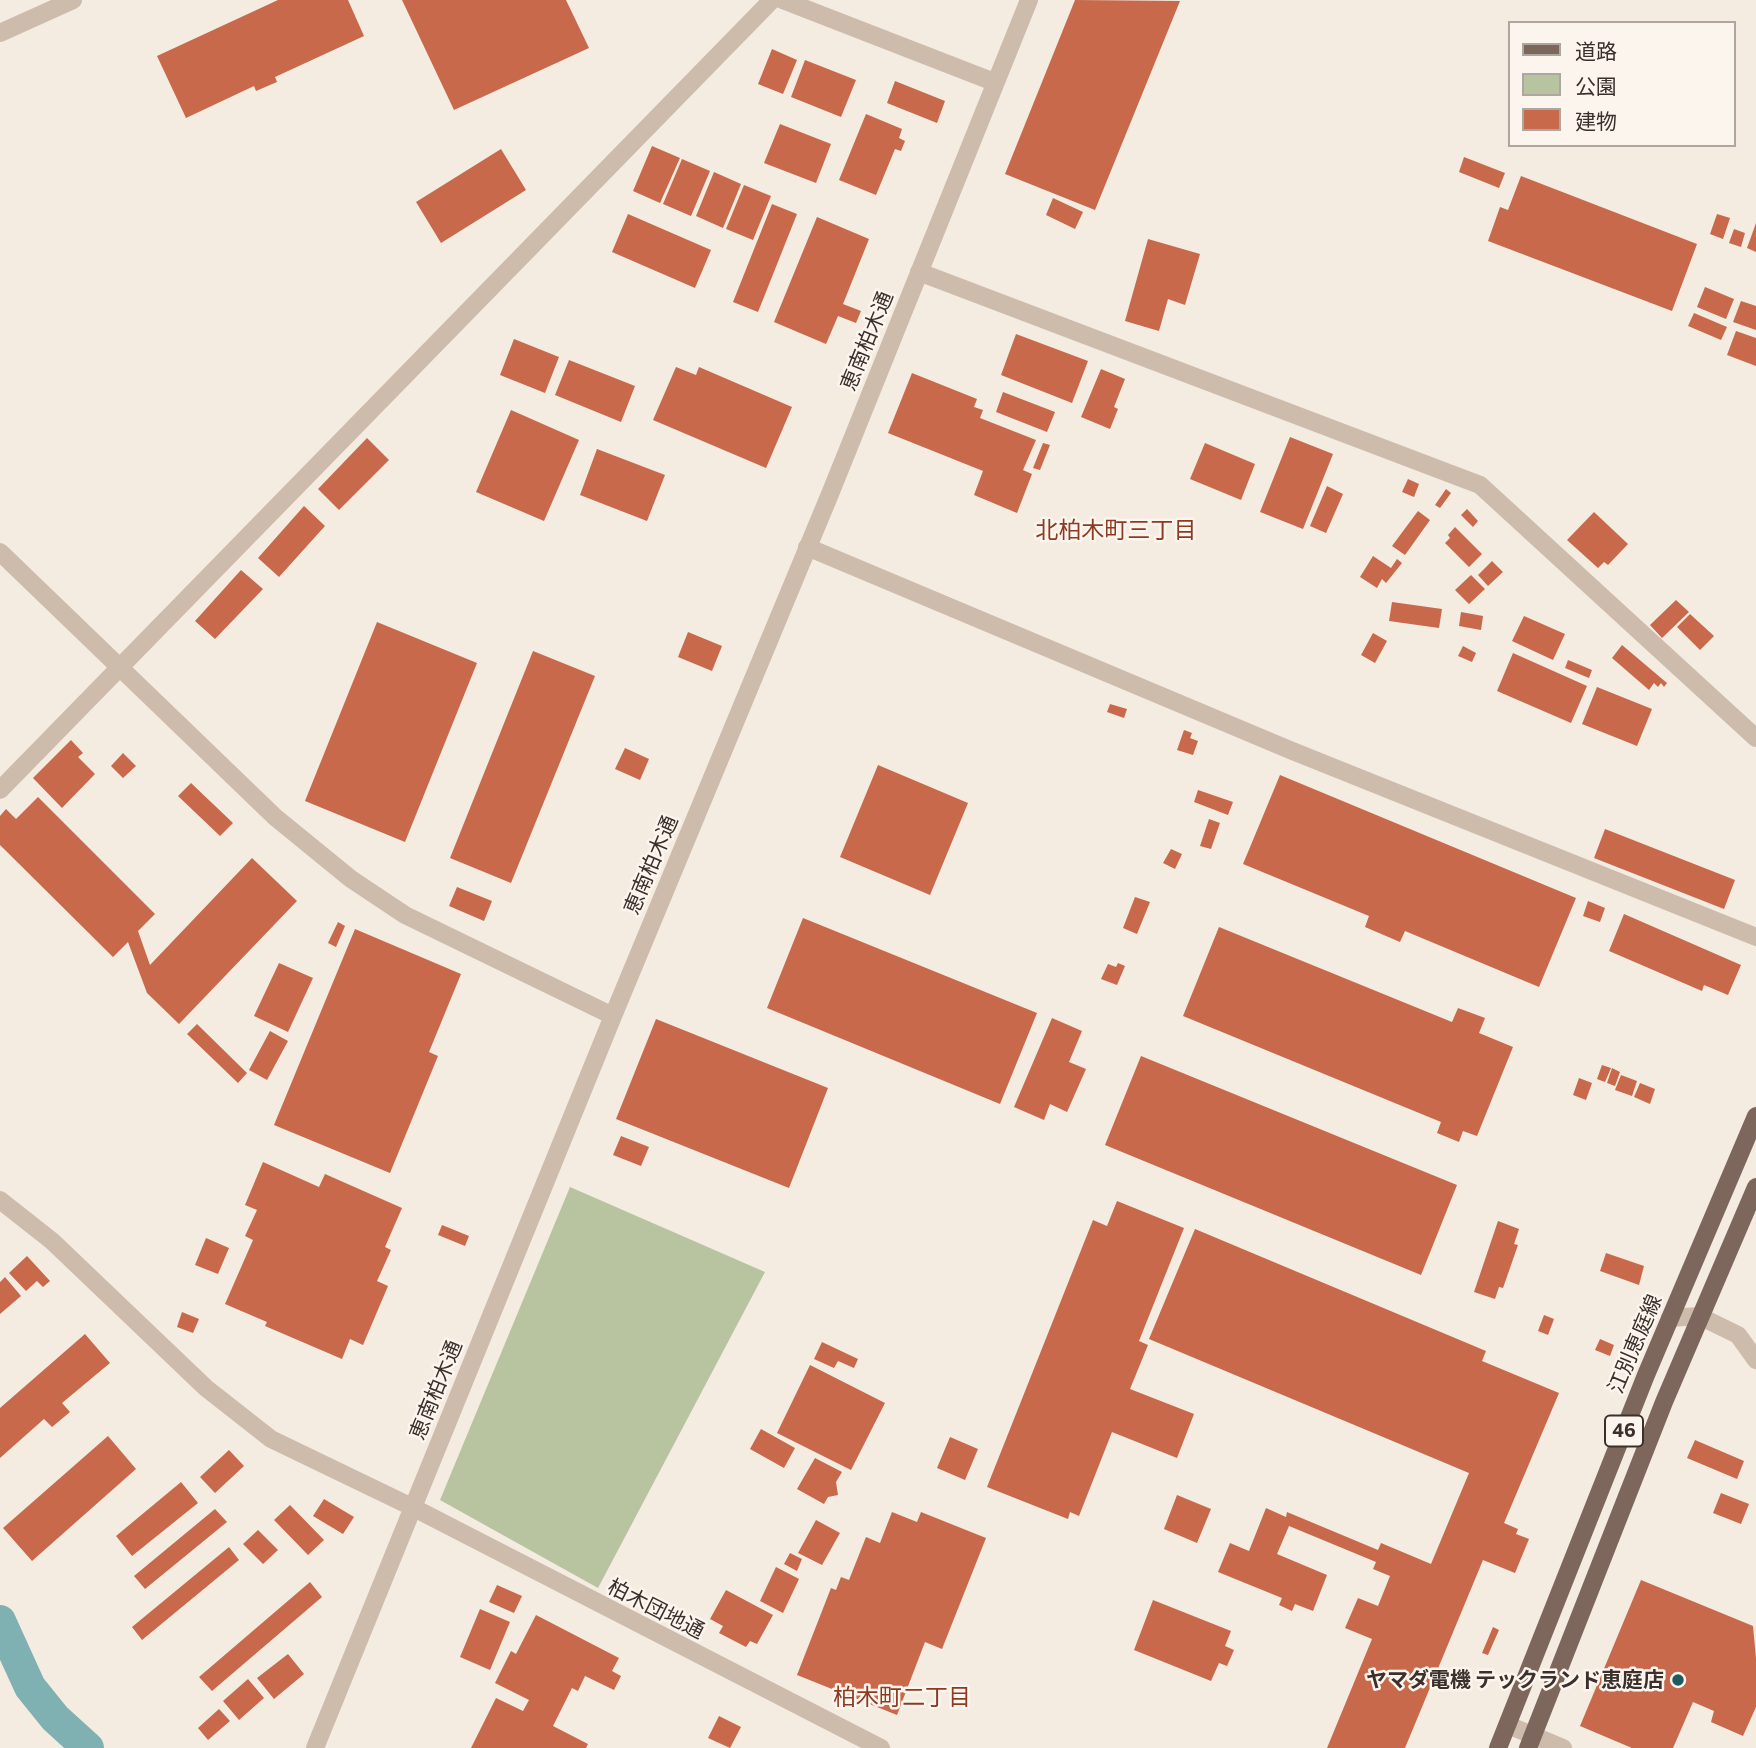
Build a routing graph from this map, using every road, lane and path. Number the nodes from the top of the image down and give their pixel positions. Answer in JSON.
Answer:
{"nodes":[{"id":1,"x":73,"y":0,"type":"edge"},
{"id":2,"x":772,"y":0,"type":"edge"},
{"id":3,"x":783,"y":0,"type":"edge"},
{"id":4,"x":1029,"y":0,"type":"edge"},
{"id":5,"x":0,"y":33,"type":"edge"},
{"id":6,"x":994,"y":82,"type":"junction"},
{"id":7,"x":919,"y":272,"type":"junction"},
{"id":8,"x":807,"y":547,"type":"junction"},
{"id":9,"x":0,"y":552,"type":"edge"},
{"id":10,"x":119,"y":668,"type":"junction"},
{"id":11,"x":1756,"y":738,"type":"edge"},
{"id":12,"x":0,"y":790,"type":"edge"},
{"id":13,"x":1756,"y":937,"type":"edge"},
{"id":14,"x":613,"y":1016,"type":"junction"},
{"id":15,"x":1756,"y":1116,"type":"edge"},
{"id":16,"x":1756,"y":1187,"type":"edge"},
{"id":17,"x":0,"y":1200,"type":"edge"},
{"id":18,"x":1699,"y":1317,"type":"junction"},
{"id":19,"x":1670,"y":1318,"type":"junction"},
{"id":20,"x":1756,"y":1360,"type":"edge"},
{"id":21,"x":412,"y":1507,"type":"junction"},
{"id":22,"x":1508,"y":1725,"type":"junction"},
{"id":23,"x":1530,"y":1742,"type":"edge"},
{"id":24,"x":315,"y":1748,"type":"edge"},
{"id":25,"x":881,"y":1748,"type":"edge"},
{"id":26,"x":1499,"y":1748,"type":"edge"},
{"id":27,"x":1563,"y":1748,"type":"edge"}],
"edges":[{"from":1,"to":5,"type":"street"},
{"from":2,"to":10,"type":"street"},
{"from":3,"to":6,"type":"street"},
{"from":4,"to":6,"type":"street","name":"恵南柏木通"},
{"from":6,"to":7,"type":"street","name":"恵南柏木通"},
{"from":7,"to":8,"type":"street","name":"恵南柏木通"},
{"from":7,"to":11,"type":"street"},
{"from":8,"to":13,"type":"street"},
{"from":8,"to":14,"type":"street","name":"恵南柏木通"},
{"from":9,"to":10,"type":"street"},
{"from":10,"to":12,"type":"street"},
{"from":10,"to":14,"type":"street"},
{"from":14,"to":21,"type":"street","name":"恵南柏木通"},
{"from":15,"to":19,"type":"main road","name":"江別恵庭線","number":"46"},
{"from":16,"to":18,"type":"main road","number":"46"},
{"from":17,"to":21,"type":"street","name":"柏木団地通"},
{"from":18,"to":19,"type":"street"},
{"from":18,"to":20,"type":"street"},
{"from":18,"to":23,"type":"main road","number":"46"},
{"from":19,"to":22,"type":"main road","name":"江別恵庭線","number":"46"},
{"from":21,"to":24,"type":"street","name":"恵南柏木通"},
{"from":21,"to":25,"type":"street","name":"柏木団地通"},
{"from":22,"to":23,"type":"street"},
{"from":22,"to":26,"type":"main road","name":"江別恵庭線","number":"46"},
{"from":23,"to":27,"type":"street"}]}
